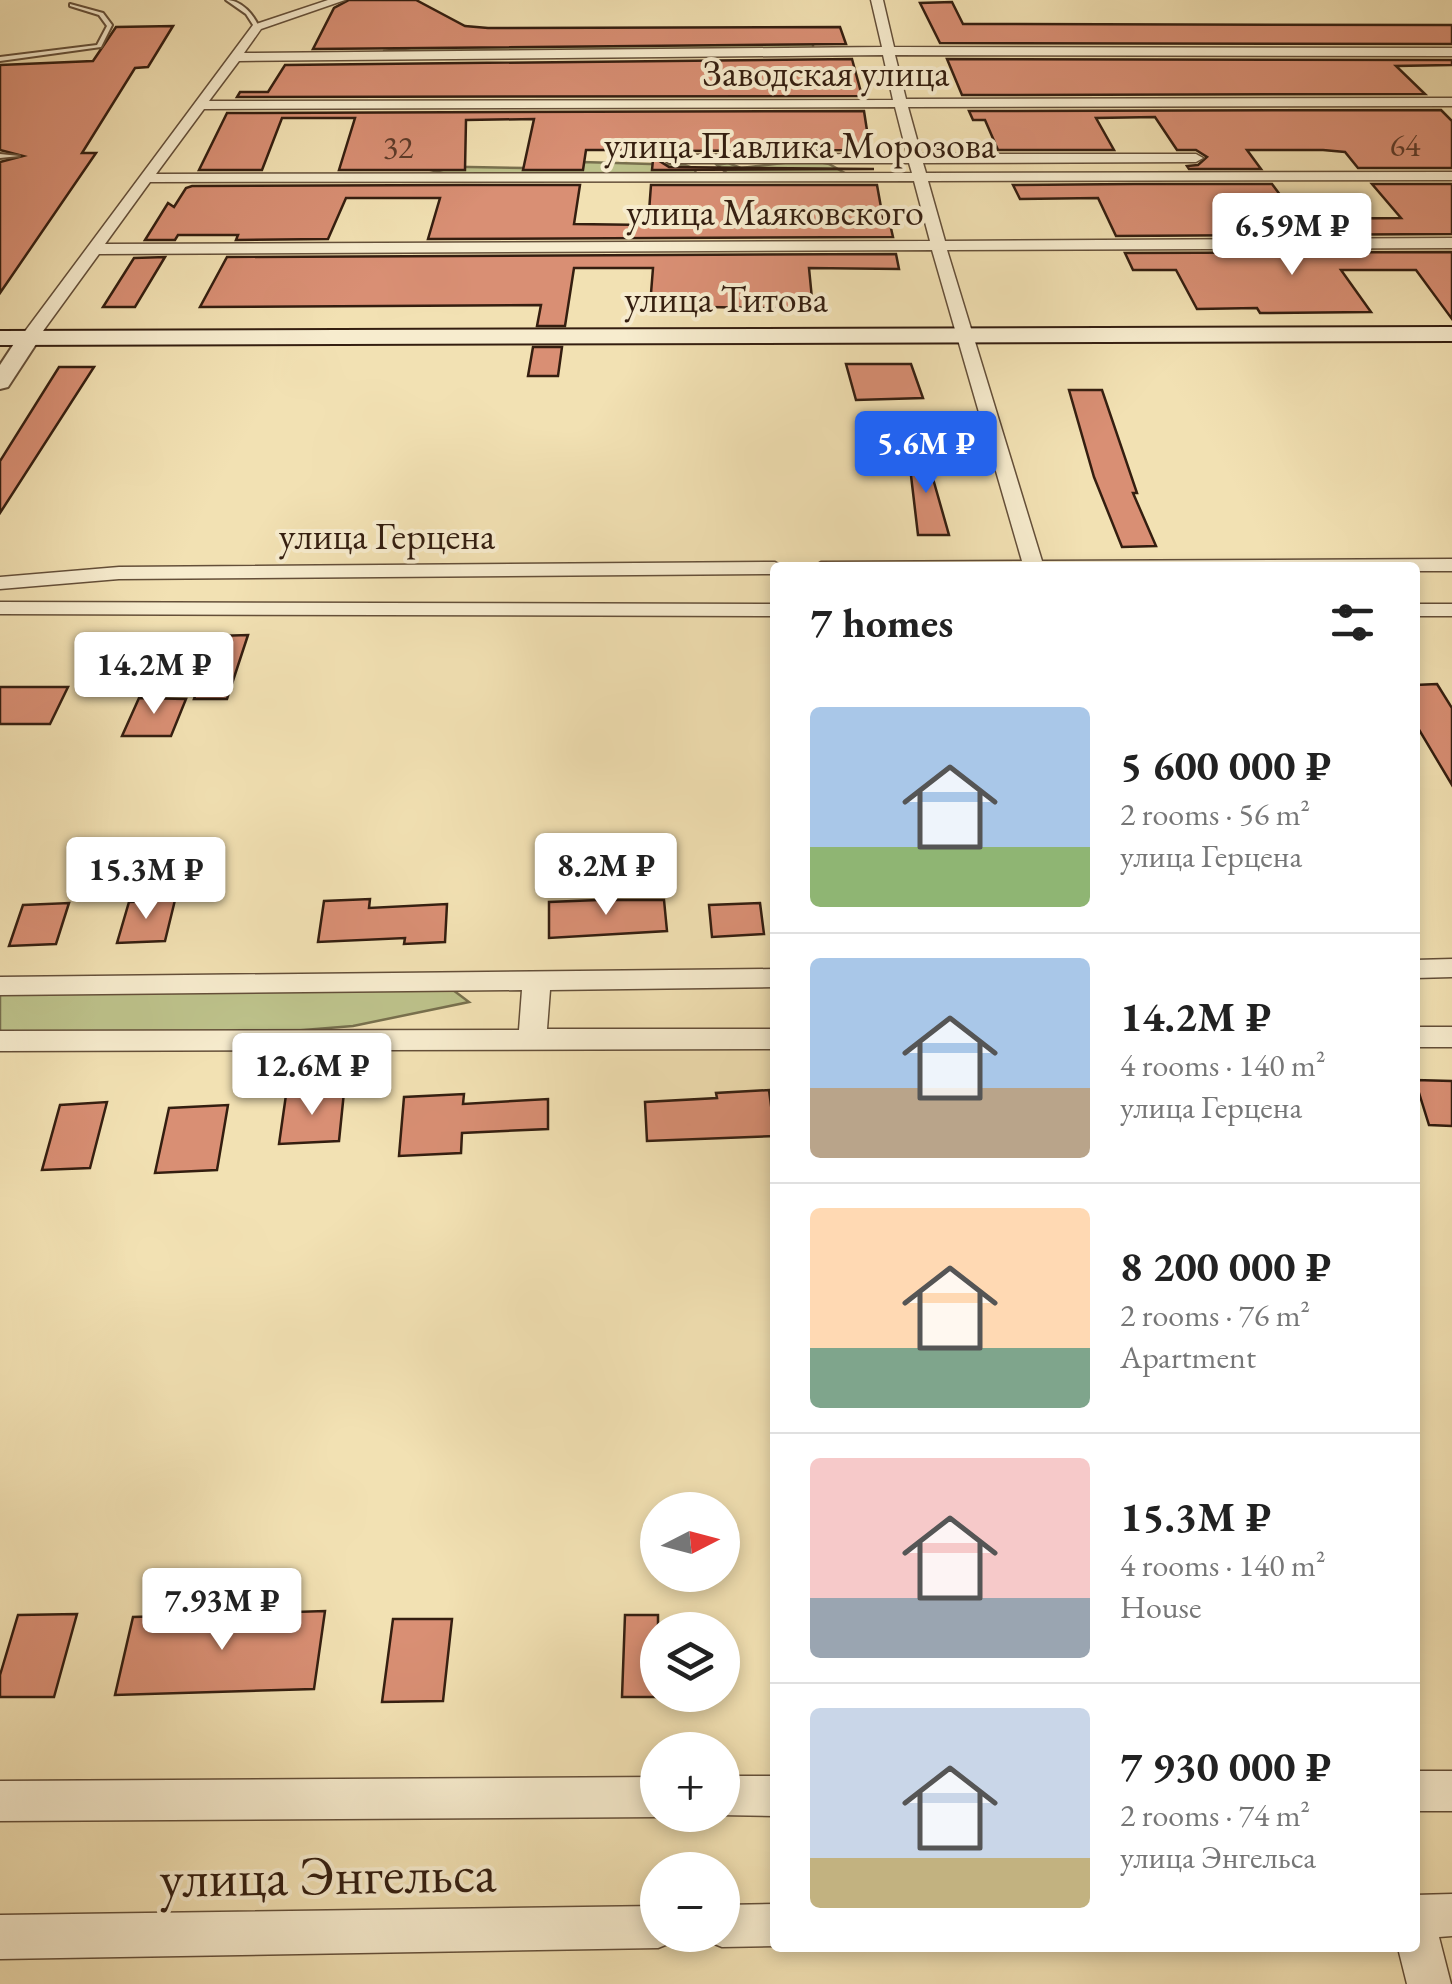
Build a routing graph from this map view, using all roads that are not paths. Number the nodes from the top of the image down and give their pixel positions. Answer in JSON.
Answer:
{"nodes":[{"id":1,"x":229,"y":0,"type":"edge"},
{"id":2,"x":339,"y":0,"type":"edge"},
{"id":3,"x":877,"y":0,"type":"edge"},
{"id":4,"x":72,"y":5,"type":"dead end"},
{"id":5,"x":258,"y":27,"type":"junction"},
{"id":6,"x":1020,"y":38,"type":"junction"},
{"id":7,"x":1452,"y":39,"type":"edge"},
{"id":8,"x":487,"y":40,"type":"dead end"},
{"id":9,"x":247,"y":41,"type":"junction"},
{"id":10,"x":267,"y":41,"type":"dead end"},
{"id":11,"x":888,"y":44,"type":"junction"},
{"id":12,"x":1038,"y":51,"type":"junction"},
{"id":13,"x":1452,"y":52,"type":"edge"},
{"id":14,"x":237,"y":56,"type":"junction"},
{"id":15,"x":0,"y":59,"type":"edge"},
{"id":16,"x":900,"y":102,"type":"junction"},
{"id":17,"x":1452,"y":102,"type":"edge"},
{"id":18,"x":201,"y":105,"type":"junction"},
{"id":19,"x":0,"y":156,"type":"edge"},
{"id":20,"x":16,"y":156,"type":"dead end"},
{"id":21,"x":917,"y":157,"type":"junction"},
{"id":22,"x":1211,"y":158,"type":"dead end"},
{"id":23,"x":1270,"y":158,"type":"dead end"},
{"id":24,"x":646,"y":160,"type":"dead end"},
{"id":25,"x":177,"y":161,"type":"junction"},
{"id":26,"x":510,"y":161,"type":"dead end"},
{"id":27,"x":1452,"y":176,"type":"edge"},
{"id":28,"x":1294,"y":177,"type":"junction"},
{"id":29,"x":148,"y":178,"type":"junction"},
{"id":30,"x":924,"y":178,"type":"junction"},
{"id":31,"x":1452,"y":243,"type":"edge"},
{"id":32,"x":941,"y":244,"type":"junction"},
{"id":33,"x":98,"y":248,"type":"junction"},
{"id":34,"x":1452,"y":334,"type":"edge"},
{"id":35,"x":964,"y":336,"type":"junction"},
{"id":36,"x":0,"y":338,"type":"edge"},
{"id":37,"x":29,"y":338,"type":"junction"},
{"id":38,"x":0,"y":382,"type":"edge"},
{"id":39,"x":1032,"y":562,"type":"edge"},
{"id":40,"x":1420,"y":565,"type":"edge"},
{"id":41,"x":1452,"y":565,"type":"edge"},
{"id":42,"x":770,"y":568,"type":"edge"},
{"id":43,"x":0,"y":583,"type":"edge"},
{"id":44,"x":0,"y":608,"type":"edge"},
{"id":45,"x":770,"y":610,"type":"edge"},
{"id":46,"x":1420,"y":610,"type":"edge"},
{"id":47,"x":1452,"y":610,"type":"edge"},
{"id":48,"x":1420,"y":968,"type":"edge"},
{"id":49,"x":1452,"y":968,"type":"edge"},
{"id":50,"x":770,"y":978,"type":"edge"},
{"id":51,"x":538,"y":980,"type":"junction"},
{"id":52,"x":0,"y":986,"type":"edge"},
{"id":53,"x":770,"y":1038,"type":"edge"},
{"id":54,"x":1420,"y":1038,"type":"edge"},
{"id":55,"x":1452,"y":1038,"type":"edge"},
{"id":56,"x":532,"y":1040,"type":"junction"},
{"id":57,"x":0,"y":1041,"type":"edge"},
{"id":58,"x":1452,"y":1791,"type":"edge"},
{"id":59,"x":1420,"y":1792,"type":"edge"},
{"id":60,"x":640,"y":1796,"type":"edge"},
{"id":61,"x":740,"y":1796,"type":"edge"},
{"id":62,"x":770,"y":1796,"type":"edge"},
{"id":63,"x":0,"y":1801,"type":"edge"},
{"id":64,"x":1452,"y":1915,"type":"edge"},
{"id":65,"x":1420,"y":1916,"type":"edge"},
{"id":66,"x":740,"y":1926,"type":"edge"},
{"id":67,"x":770,"y":1926,"type":"edge"},
{"id":68,"x":640,"y":1927,"type":"edge"},
{"id":69,"x":0,"y":1937,"type":"edge"},
{"id":70,"x":1420,"y":1947,"type":"edge"},
{"id":71,"x":1430,"y":1984,"type":"edge"}],
"edges":[{"from":1,"to":5,"type":"lane"},
{"from":2,"to":5,"type":"street"},
{"from":3,"to":11,"type":"street"},
{"from":4,"to":15,"type":"lane"},
{"from":5,"to":9,"type":"street"},
{"from":6,"to":7,"type":"street"},
{"from":6,"to":11,"type":"street"},
{"from":6,"to":12,"type":"street"},
{"from":8,"to":11,"type":"street"},
{"from":9,"to":10,"type":"street"},
{"from":9,"to":14,"type":"street"},
{"from":11,"to":12,"type":"street"},
{"from":11,"to":14,"type":"street"},
{"from":11,"to":16,"type":"street"},
{"from":12,"to":13,"type":"street"},
{"from":14,"to":18,"type":"street"},
{"from":16,"to":17,"type":"street","name":"Заводская улица"},
{"from":16,"to":18,"type":"street","name":"Заводская улица"},
{"from":16,"to":21,"type":"street"},
{"from":18,"to":25,"type":"street"},
{"from":19,"to":20,"type":"lane"},
{"from":21,"to":22,"type":"street","name":"улица Павлика Морозова"},
{"from":21,"to":24,"type":"street","name":"улица Павлика Морозова"},
{"from":21,"to":30,"type":"street"},
{"from":23,"to":28,"type":"street"},
{"from":25,"to":26,"type":"street"},
{"from":25,"to":29,"type":"street"},
{"from":27,"to":28,"type":"street","name":"улица Павлика Морозова"},
{"from":28,"to":30,"type":"street","name":"улица Павлика Морозова"},
{"from":29,"to":30,"type":"street","name":"улица Павлика Морозова"},
{"from":29,"to":33,"type":"street"},
{"from":30,"to":32,"type":"street"},
{"from":31,"to":32,"type":"street","name":"улица Маяковского"},
{"from":32,"to":33,"type":"street","name":"улица Маяковского"},
{"from":32,"to":35,"type":"street"},
{"from":33,"to":37,"type":"street"},
{"from":34,"to":35,"type":"main road","name":"улица Титова"},
{"from":35,"to":37,"type":"main road","name":"улица Титова"},
{"from":35,"to":39,"type":"street"},
{"from":36,"to":37,"type":"main road","name":"улица Титова"},
{"from":37,"to":38,"type":"street"},
{"from":40,"to":41,"type":"street"},
{"from":42,"to":43,"type":"street","name":"улица Герцена"},
{"from":44,"to":45,"type":"street","name":"улица Герцена"},
{"from":46,"to":47,"type":"street"},
{"from":48,"to":49,"type":"street"},
{"from":50,"to":51,"type":"street"},
{"from":51,"to":52,"type":"street"},
{"from":51,"to":56,"type":"street"},
{"from":53,"to":56,"type":"street"},
{"from":54,"to":55,"type":"street"},
{"from":56,"to":57,"type":"street"},
{"from":58,"to":59,"type":"street"},
{"from":60,"to":63,"type":"street","name":"улица Энгельса"},
{"from":61,"to":62,"type":"street"},
{"from":64,"to":65,"type":"street"},
{"from":66,"to":67,"type":"street"},
{"from":68,"to":69,"type":"street","name":"улица Энгельса"},
{"from":70,"to":71,"type":"street"}]}
